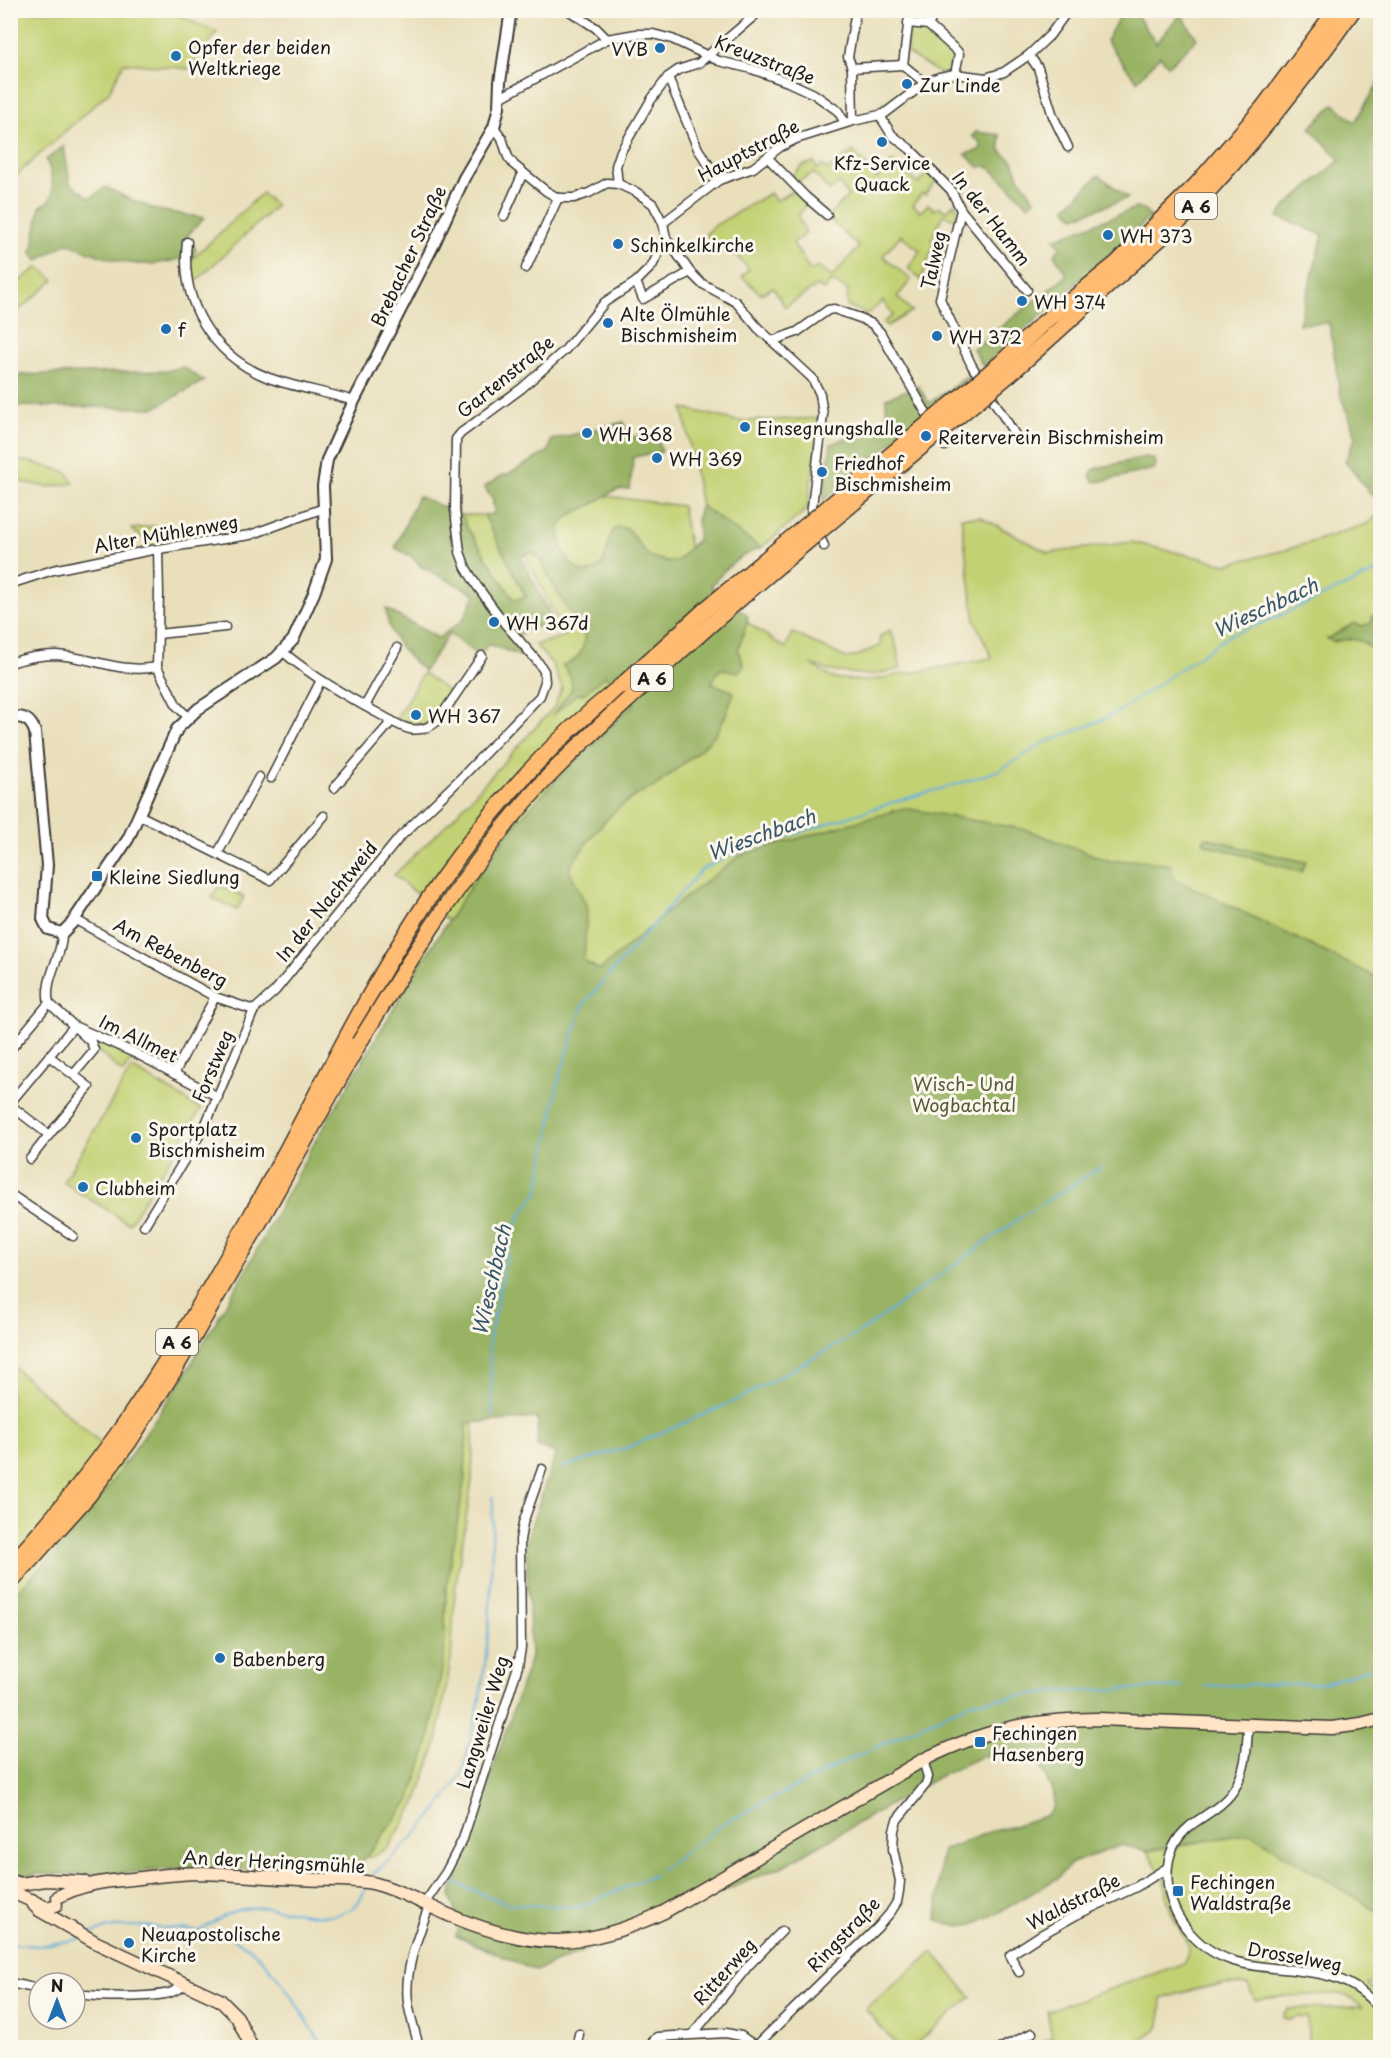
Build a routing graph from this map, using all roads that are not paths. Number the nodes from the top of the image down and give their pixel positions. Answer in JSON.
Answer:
{"nodes":[{"id":1,"x":511,"y":10,"type":"edge"},
{"id":2,"x":568,"y":10,"type":"edge"},
{"id":3,"x":761,"y":10,"type":"edge"},
{"id":4,"x":856,"y":10,"type":"edge"},
{"id":5,"x":910,"y":10,"type":"edge"},
{"id":6,"x":937,"y":10,"type":"edge"},
{"id":7,"x":1068,"y":10,"type":"edge"},
{"id":8,"x":1336,"y":10,"type":"edge"},
{"id":9,"x":1353,"y":10,"type":"edge"},
{"id":10,"x":908,"y":23,"type":"junction"},
{"id":11,"x":928,"y":25,"type":"junction"},
{"id":12,"x":607,"y":39,"type":"junction"},
{"id":13,"x":1029,"y":55,"type":"junction"},
{"id":14,"x":707,"y":56,"type":"junction"},
{"id":15,"x":903,"y":65,"type":"junction"},
{"id":16,"x":852,"y":68,"type":"junction"},
{"id":17,"x":955,"y":74,"type":"junction"},
{"id":18,"x":668,"y":77,"type":"junction"},
{"id":19,"x":925,"y":83,"type":"junction"},
{"id":20,"x":500,"y":98,"type":"junction"},
{"id":21,"x":880,"y":116,"type":"junction"},
{"id":22,"x":849,"y":122,"type":"junction"},
{"id":23,"x":494,"y":127,"type":"junction"},
{"id":24,"x":1068,"y":147,"type":"dead end"},
{"id":25,"x":768,"y":158,"type":"junction"},
{"id":26,"x":522,"y":173,"type":"junction"},
{"id":27,"x":719,"y":180,"type":"junction"},
{"id":28,"x":618,"y":184,"type":"junction"},
{"id":29,"x":558,"y":198,"type":"junction"},
{"id":30,"x":961,"y":210,"type":"junction"},
{"id":31,"x":827,"y":214,"type":"dead end"},
{"id":32,"x":504,"y":216,"type":"dead end"},
{"id":33,"x":663,"y":223,"type":"junction"},
{"id":34,"x":666,"y":238,"type":"junction"},
{"id":35,"x":187,"y":242,"type":"dead end"},
{"id":36,"x":526,"y":268,"type":"dead end"},
{"id":37,"x":690,"y":272,"type":"junction"},
{"id":38,"x":636,"y":282,"type":"junction"},
{"id":39,"x":1028,"y":290,"type":"dead end"},
{"id":40,"x":772,"y":341,"type":"junction"},
{"id":41,"x":1005,"y":368,"type":"junction"},
{"id":42,"x":354,"y":401,"type":"junction"},
{"id":43,"x":1019,"y":441,"type":"dead end"},
{"id":44,"x":945,"y":446,"type":"dead end"},
{"id":45,"x":324,"y":508,"type":"junction"},
{"id":46,"x":824,"y":546,"type":"dead end"},
{"id":47,"x":158,"y":549,"type":"junction"},
{"id":48,"x":10,"y":584,"type":"edge"},
{"id":49,"x":225,"y":627,"type":"dead end"},
{"id":50,"x":158,"y":634,"type":"junction"},
{"id":51,"x":397,"y":648,"type":"dead end"},
{"id":52,"x":283,"y":652,"type":"junction"},
{"id":53,"x":482,"y":656,"type":"dead end"},
{"id":54,"x":10,"y":663,"type":"edge"},
{"id":55,"x":157,"y":667,"type":"junction"},
{"id":56,"x":321,"y":680,"type":"junction"},
{"id":57,"x":365,"y":706,"type":"junction"},
{"id":58,"x":188,"y":717,"type":"junction"},
{"id":59,"x":10,"y":718,"type":"edge"},
{"id":60,"x":392,"y":721,"type":"junction"},
{"id":61,"x":259,"y":777,"type":"dead end"},
{"id":62,"x":271,"y":778,"type":"dead end"},
{"id":63,"x":334,"y":788,"type":"dead end"},
{"id":64,"x":424,"y":813,"type":"joint"},
{"id":65,"x":139,"y":815,"type":"junction"},
{"id":66,"x":324,"y":816,"type":"dead end"},
{"id":67,"x":218,"y":853,"type":"junction"},
{"id":68,"x":74,"y":919,"type":"junction"},
{"id":69,"x":62,"y":933,"type":"junction"},
{"id":70,"x":215,"y":997,"type":"junction"},
{"id":71,"x":49,"y":1003,"type":"junction"},
{"id":72,"x":254,"y":1010,"type":"junction"},
{"id":73,"x":74,"y":1026,"type":"junction"},
{"id":74,"x":10,"y":1050,"type":"edge"},
{"id":75,"x":49,"y":1056,"type":"junction"},
{"id":76,"x":74,"y":1074,"type":"junction"},
{"id":77,"x":174,"y":1074,"type":"junction"},
{"id":78,"x":218,"y":1097,"type":"junction"},
{"id":79,"x":319,"y":1101,"type":"junction"},
{"id":80,"x":10,"y":1104,"type":"edge"},
{"id":81,"x":49,"y":1135,"type":"junction"},
{"id":82,"x":30,"y":1159,"type":"dead end"},
{"id":83,"x":10,"y":1194,"type":"edge"},
{"id":84,"x":144,"y":1226,"type":"dead end"},
{"id":85,"x":73,"y":1236,"type":"dead end"},
{"id":86,"x":542,"y":1469,"type":"dead end"},
{"id":87,"x":10,"y":1566,"type":"edge"},
{"id":88,"x":10,"y":1583,"type":"edge"},
{"id":89,"x":1380,"y":1719,"type":"edge"},
{"id":90,"x":1248,"y":1726,"type":"junction"},
{"id":91,"x":923,"y":1760,"type":"junction"},
{"id":92,"x":1167,"y":1868,"type":"junction"},
{"id":93,"x":113,"y":1881,"type":"junction"},
{"id":94,"x":84,"y":1882,"type":"junction"},
{"id":95,"x":10,"y":1883,"type":"edge"},
{"id":96,"x":10,"y":1891,"type":"edge"},
{"id":97,"x":34,"y":1895,"type":"junction"},
{"id":98,"x":56,"y":1897,"type":"junction"},
{"id":99,"x":427,"y":1905,"type":"junction"},
{"id":100,"x":72,"y":1930,"type":"junction"},
{"id":101,"x":782,"y":1931,"type":"dead end"},
{"id":102,"x":1019,"y":1972,"type":"dead end"},
{"id":103,"x":10,"y":1983,"type":"edge"},
{"id":104,"x":193,"y":1986,"type":"junction"},
{"id":105,"x":27,"y":1987,"type":"edge"},
{"id":106,"x":87,"y":1995,"type":"edge"},
{"id":107,"x":1380,"y":2010,"type":"edge"},
{"id":108,"x":1032,"y":2033,"type":"dead end"},
{"id":109,"x":579,"y":2034,"type":"dead end"},
{"id":110,"x":693,"y":2034,"type":"junction"},
{"id":111,"x":756,"y":2047,"type":"edge"},
{"id":112,"x":252,"y":2048,"type":"edge"},
{"id":113,"x":419,"y":2048,"type":"edge"},
{"id":114,"x":572,"y":2048,"type":"edge"},
{"id":115,"x":647,"y":2048,"type":"edge"},
{"id":116,"x":1000,"y":2048,"type":"edge"}],
"edges":[{"from":1,"to":20,"type":"street","name":"Brebacher Straße"},
{"from":2,"to":12,"type":"street"},
{"from":3,"to":14,"type":"street"},
{"from":4,"to":16,"type":"street"},
{"from":5,"to":10,"type":"street"},
{"from":6,"to":11,"type":"street"},
{"from":7,"to":13,"type":"street","name":"Hauptstraße"},
{"from":8,"to":41,"type":"highway","number":"A 6"},
{"from":9,"to":41,"type":"highway","number":"A 6"},
{"from":10,"to":11,"type":"street"},
{"from":10,"to":15,"type":"street"},
{"from":11,"to":17,"type":"street"},
{"from":12,"to":14,"type":"street","name":"Kreuzstraße"},
{"from":12,"to":20,"type":"street","name":"Kreuzstraße"},
{"from":13,"to":17,"type":"street","name":"Hauptstraße"},
{"from":13,"to":24,"type":"street"},
{"from":14,"to":18,"type":"street"},
{"from":14,"to":22,"type":"street","name":"Kreuzstraße"},
{"from":15,"to":16,"type":"street"},
{"from":15,"to":19,"type":"street"},
{"from":16,"to":22,"type":"street"},
{"from":17,"to":19,"type":"street","name":"Hauptstraße"},
{"from":18,"to":27,"type":"street"},
{"from":18,"to":28,"type":"street"},
{"from":19,"to":21,"type":"street","name":"Hauptstraße"},
{"from":20,"to":23,"type":"street","name":"Brebacher Straße"},
{"from":21,"to":22,"type":"street","name":"Hauptstraße"},
{"from":21,"to":30,"type":"street","name":"In der Hamm"},
{"from":22,"to":25,"type":"street","name":"Hauptstraße"},
{"from":23,"to":26,"type":"street"},
{"from":23,"to":42,"type":"street","name":"Brebacher Straße"},
{"from":25,"to":27,"type":"street","name":"Hauptstraße"},
{"from":25,"to":31,"type":"street"},
{"from":26,"to":29,"type":"street"},
{"from":26,"to":32,"type":"street"},
{"from":27,"to":33,"type":"street","name":"Hauptstraße"},
{"from":28,"to":29,"type":"street"},
{"from":28,"to":33,"type":"street"},
{"from":29,"to":36,"type":"street"},
{"from":30,"to":39,"type":"street","name":"In der Hamm"},
{"from":30,"to":43,"type":"street","name":"Talweg"},
{"from":33,"to":34,"type":"street"},
{"from":34,"to":37,"type":"street"},
{"from":34,"to":38,"type":"street","name":"Gartenstraße"},
{"from":35,"to":42,"type":"street"},
{"from":37,"to":38,"type":"street"},
{"from":37,"to":40,"type":"street"},
{"from":38,"to":64,"type":"street","name":"Gartenstraße"},
{"from":40,"to":44,"type":"street"},
{"from":40,"to":46,"type":"street"},
{"from":41,"to":79,"type":"highway","number":"A 6","bridge":true},
{"from":41,"to":79,"type":"highway","number":"A 6","bridge":true},
{"from":42,"to":45,"type":"street","name":"Brebacher Straße"},
{"from":45,"to":47,"type":"street","name":"Alter Mühlenweg"},
{"from":45,"to":52,"type":"street","name":"Brebacher Straße"},
{"from":47,"to":48,"type":"street","name":"Alter Mühlenweg"},
{"from":47,"to":50,"type":"street"},
{"from":49,"to":50,"type":"street"},
{"from":50,"to":55,"type":"street"},
{"from":51,"to":57,"type":"street"},
{"from":52,"to":56,"type":"street"},
{"from":52,"to":58,"type":"street","name":"Brebacher Straße"},
{"from":53,"to":60,"type":"street"},
{"from":54,"to":55,"type":"street"},
{"from":55,"to":58,"type":"street"},
{"from":56,"to":57,"type":"street"},
{"from":56,"to":62,"type":"street"},
{"from":57,"to":60,"type":"street"},
{"from":58,"to":65,"type":"street","name":"Brebacher Straße"},
{"from":59,"to":69,"type":"street"},
{"from":60,"to":63,"type":"street"},
{"from":61,"to":67,"type":"street"},
{"from":64,"to":72,"type":"street","name":"In der Nachtweid"},
{"from":65,"to":67,"type":"street"},
{"from":65,"to":68,"type":"street","name":"Brebacher Straße"},
{"from":66,"to":67,"type":"street"},
{"from":68,"to":69,"type":"street","name":"Brebacher Straße"},
{"from":68,"to":70,"type":"street","name":"Am Rebenberg"},
{"from":69,"to":71,"type":"street"},
{"from":70,"to":72,"type":"street","name":"Am Rebenberg"},
{"from":70,"to":77,"type":"street"},
{"from":71,"to":73,"type":"street","name":"Im Allmet"},
{"from":71,"to":74,"type":"street"},
{"from":72,"to":78,"type":"street","name":"Forstweg"},
{"from":73,"to":75,"type":"street"},
{"from":73,"to":76,"type":"street"},
{"from":73,"to":77,"type":"street","name":"Im Allmet"},
{"from":75,"to":76,"type":"street"},
{"from":75,"to":80,"type":"street"},
{"from":76,"to":81,"type":"street"},
{"from":77,"to":78,"type":"street","name":"Im Allmet"},
{"from":78,"to":84,"type":"street","name":"Forstweg"},
{"from":79,"to":87,"type":"highway","number":"A 6"},
{"from":79,"to":88,"type":"highway","number":"A 6"},
{"from":80,"to":81,"type":"street"},
{"from":81,"to":82,"type":"street"},
{"from":83,"to":85,"type":"street"},
{"from":86,"to":99,"type":"street","name":"Langweiler Weg"},
{"from":89,"to":90,"type":"main road","name":"An der Heringsmühle"},
{"from":90,"to":91,"type":"main road","name":"An der Heringsmühle"},
{"from":90,"to":92,"type":"street"},
{"from":91,"to":99,"type":"main road","name":"An der Heringsmühle"},
{"from":91,"to":111,"type":"street","name":"Ringstraße"},
{"from":92,"to":102,"type":"street","name":"Waldstraße"},
{"from":92,"to":107,"type":"street","name":"Drosselweg"},
{"from":93,"to":94,"type":"main road","name":"An der Heringsmühle"},
{"from":93,"to":98,"type":"main road","name":"An der Heringsmühle"},
{"from":93,"to":99,"type":"main road","name":"An der Heringsmühle"},
{"from":94,"to":95,"type":"main road","name":"An der Heringsmühle"},
{"from":94,"to":98,"type":"main road","name":"An der Heringsmühle"},
{"from":95,"to":97,"type":"main road"},
{"from":96,"to":97,"type":"main road"},
{"from":97,"to":98,"type":"main road"},
{"from":97,"to":98,"type":"main road"},
{"from":97,"to":100,"type":"main road"},
{"from":98,"to":100,"type":"main road"},
{"from":99,"to":113,"type":"street","name":"Langweiler Weg"},
{"from":100,"to":104,"type":"main road"},
{"from":101,"to":110,"type":"street","name":"Ritterweg"},
{"from":103,"to":105,"type":"street"},
{"from":104,"to":106,"type":"street"},
{"from":104,"to":112,"type":"main road"},
{"from":108,"to":116,"type":"street"},
{"from":109,"to":114,"type":"street"},
{"from":110,"to":111,"type":"street"},
{"from":110,"to":115,"type":"street"}]}
